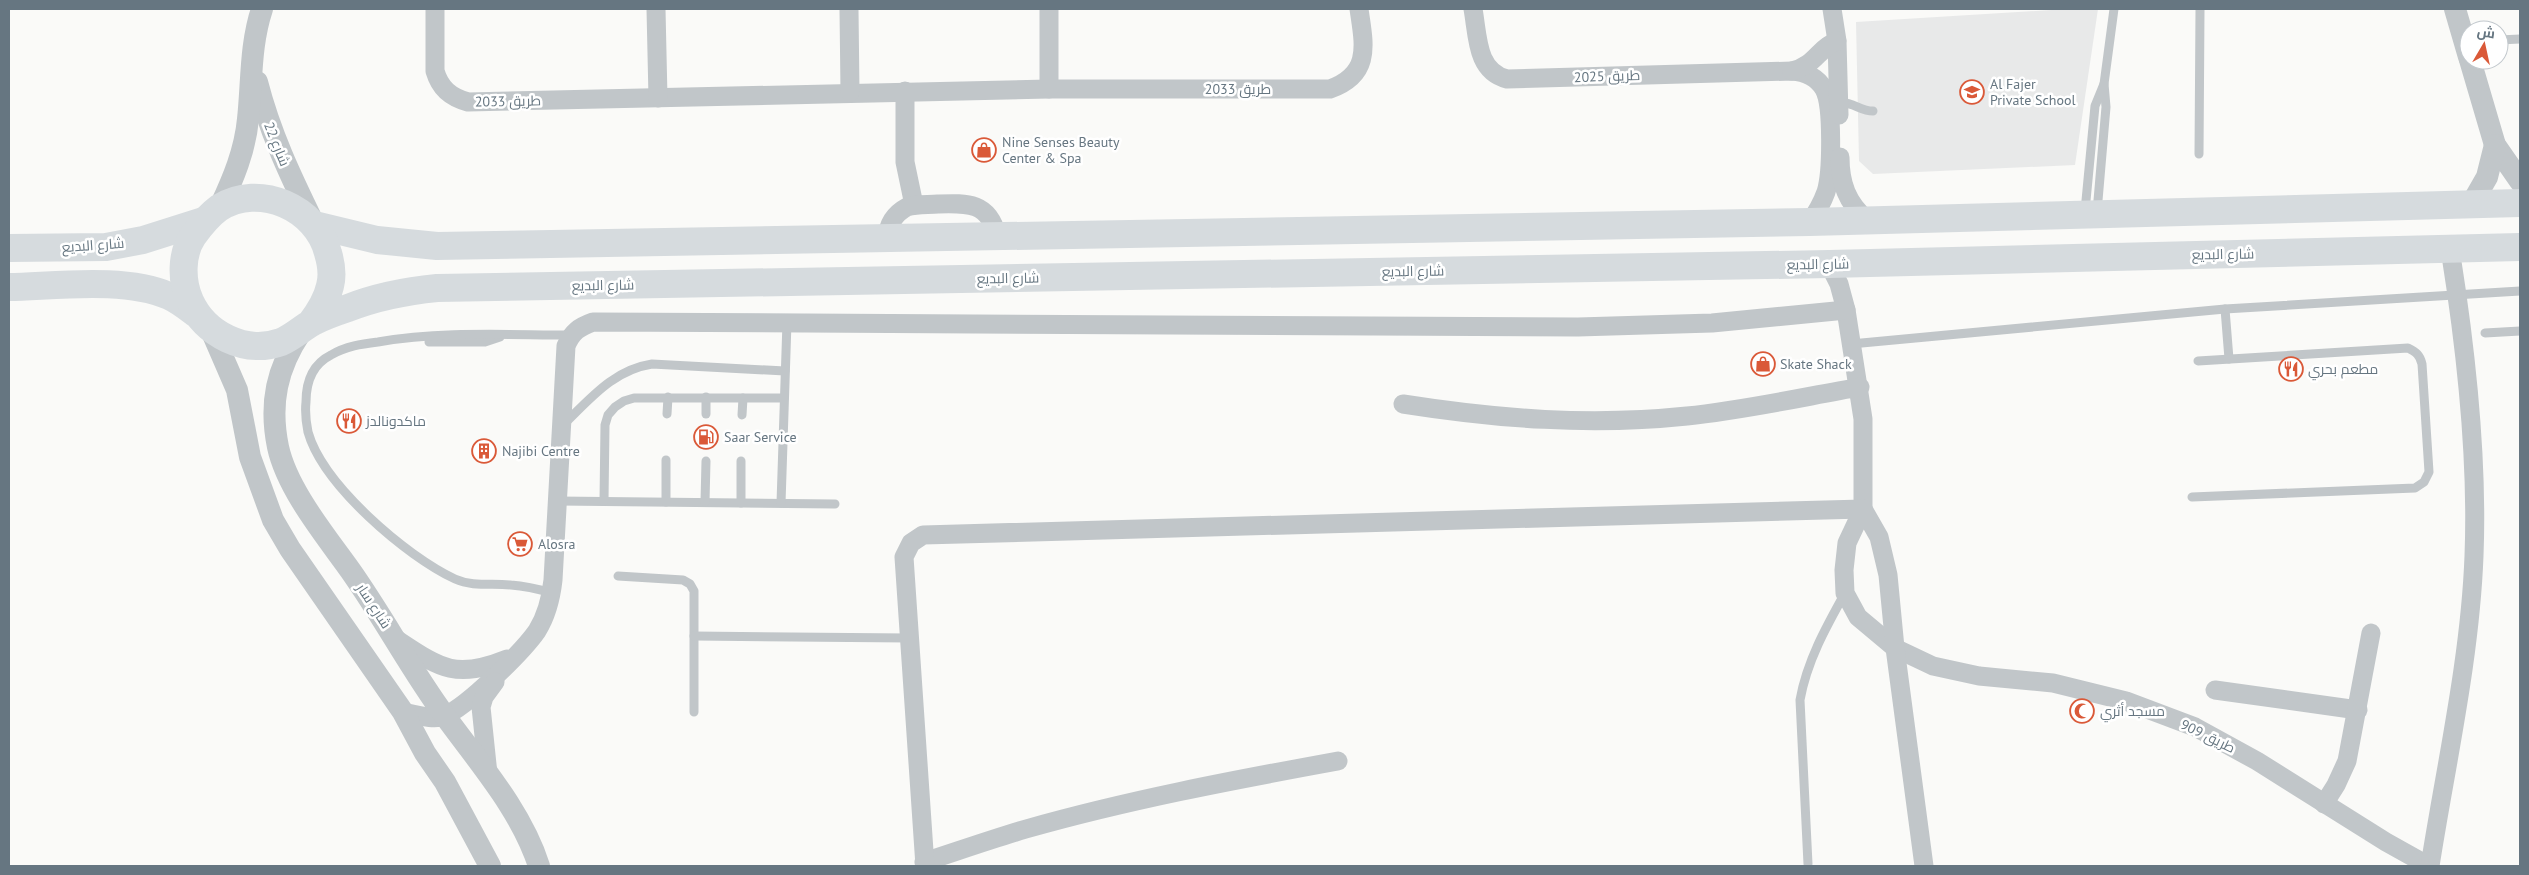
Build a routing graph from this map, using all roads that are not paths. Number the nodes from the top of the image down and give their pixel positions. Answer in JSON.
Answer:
{"nodes":[{"id":1,"x":262,"y":9,"type":"edge"},
{"id":2,"x":435,"y":9,"type":"edge"},
{"id":3,"x":656,"y":9,"type":"edge"},
{"id":4,"x":849,"y":9,"type":"edge"},
{"id":5,"x":1049,"y":9,"type":"edge"},
{"id":6,"x":1358,"y":9,"type":"edge"},
{"id":7,"x":1473,"y":9,"type":"edge"},
{"id":8,"x":1832,"y":9,"type":"edge"},
{"id":9,"x":2114,"y":9,"type":"edge"},
{"id":10,"x":2200,"y":9,"type":"edge"},
{"id":11,"x":2455,"y":9,"type":"edge"},
{"id":12,"x":2459,"y":22,"type":"edge"},
{"id":13,"x":1837,"y":41,"type":"junction"},
{"id":14,"x":252,"y":59,"type":"junction"},
{"id":15,"x":2474,"y":70,"type":"edge"},
{"id":16,"x":1792,"y":71,"type":"junction"},
{"id":17,"x":1049,"y":89,"type":"junction"},
{"id":18,"x":904,"y":91,"type":"junction"},
{"id":19,"x":850,"y":92,"type":"junction"},
{"id":20,"x":658,"y":98,"type":"junction"},
{"id":21,"x":1839,"y":103,"type":"junction"},
{"id":22,"x":1872,"y":111,"type":"dead end"},
{"id":23,"x":2495,"y":145,"type":"junction"},
{"id":24,"x":2198,"y":154,"type":"dead end"},
{"id":25,"x":2520,"y":181,"type":"edge"},
{"id":26,"x":2520,"y":203,"type":"edge"},
{"id":27,"x":914,"y":205,"type":"junction"},
{"id":28,"x":2471,"y":206,"type":"junction"},
{"id":29,"x":212,"y":214,"type":"junction"},
{"id":30,"x":2091,"y":216,"type":"junction"},
{"id":31,"x":1867,"y":220,"type":"junction"},
{"id":32,"x":1810,"y":222,"type":"junction"},
{"id":33,"x":315,"y":225,"type":"junction"},
{"id":34,"x":997,"y":236,"type":"junction"},
{"id":35,"x":887,"y":238,"type":"junction"},
{"id":36,"x":2520,"y":247,"type":"edge"},
{"id":37,"x":9,"y":248,"type":"edge"},
{"id":38,"x":2450,"y":248,"type":"junction"},
{"id":39,"x":1829,"y":264,"type":"junction"},
{"id":40,"x":9,"y":287,"type":"edge"},
{"id":41,"x":2520,"y":291,"type":"edge"},
{"id":42,"x":2458,"y":295,"type":"junction"},
{"id":43,"x":2225,"y":309,"type":"junction"},
{"id":44,"x":1846,"y":310,"type":"junction"},
{"id":45,"x":203,"y":321,"type":"junction"},
{"id":46,"x":787,"y":322,"type":"junction"},
{"id":47,"x":306,"y":327,"type":"junction"},
{"id":48,"x":2520,"y":331,"type":"edge"},
{"id":49,"x":2485,"y":333,"type":"dead end"},
{"id":50,"x":571,"y":335,"type":"junction"},
{"id":51,"x":1851,"y":344,"type":"junction"},
{"id":52,"x":2229,"y":359,"type":"junction"},
{"id":53,"x":2198,"y":361,"type":"dead end"},
{"id":54,"x":785,"y":371,"type":"junction"},
{"id":55,"x":1860,"y":388,"type":"junction"},
{"id":56,"x":706,"y":397,"type":"junction"},
{"id":57,"x":668,"y":398,"type":"junction"},
{"id":58,"x":743,"y":398,"type":"junction"},
{"id":59,"x":784,"y":398,"type":"junction"},
{"id":60,"x":1403,"y":404,"type":"dead end"},
{"id":61,"x":667,"y":414,"type":"dead end"},
{"id":62,"x":706,"y":414,"type":"dead end"},
{"id":63,"x":742,"y":415,"type":"dead end"},
{"id":64,"x":560,"y":429,"type":"junction"},
{"id":65,"x":666,"y":460,"type":"dead end"},
{"id":66,"x":706,"y":461,"type":"dead end"},
{"id":67,"x":741,"y":461,"type":"dead end"},
{"id":68,"x":2192,"y":497,"type":"dead end"},
{"id":69,"x":558,"y":500,"type":"junction"},
{"id":70,"x":604,"y":501,"type":"junction"},
{"id":71,"x":666,"y":502,"type":"junction"},
{"id":72,"x":705,"y":502,"type":"junction"},
{"id":73,"x":741,"y":503,"type":"junction"},
{"id":74,"x":781,"y":504,"type":"junction"},
{"id":75,"x":834,"y":504,"type":"dead end"},
{"id":76,"x":1864,"y":509,"type":"junction"},
{"id":77,"x":618,"y":576,"type":"dead end"},
{"id":78,"x":552,"y":593,"type":"junction"},
{"id":79,"x":1845,"y":593,"type":"junction"},
{"id":80,"x":2371,"y":633,"type":"dead end"},
{"id":81,"x":694,"y":636,"type":"junction"},
{"id":82,"x":908,"y":638,"type":"junction"},
{"id":83,"x":396,"y":639,"type":"junction"},
{"id":84,"x":1895,"y":648,"type":"junction"},
{"id":85,"x":515,"y":656,"type":"junction"},
{"id":86,"x":2215,"y":690,"type":"dead end"},
{"id":87,"x":2358,"y":710,"type":"junction"},
{"id":88,"x":403,"y":712,"type":"junction"},
{"id":89,"x":694,"y":712,"type":"dead end"},
{"id":90,"x":445,"y":716,"type":"junction"},
{"id":91,"x":1338,"y":761,"type":"dead end"},
{"id":92,"x":488,"y":774,"type":"junction"},
{"id":93,"x":2324,"y":804,"type":"junction"},
{"id":94,"x":925,"y":864,"type":"edge"},
{"id":95,"x":1808,"y":864,"type":"dead end"},
{"id":96,"x":490,"y":866,"type":"edge"},
{"id":97,"x":539,"y":866,"type":"edge"},
{"id":98,"x":1924,"y":866,"type":"edge"},
{"id":99,"x":2429,"y":866,"type":"edge"}],
"edges":[{"from":1,"to":14,"type":"street","name":"شارع 22"},
{"from":2,"to":20,"type":"street","name":"طريق 2033"},
{"from":3,"to":20,"type":"street"},
{"from":4,"to":19,"type":"street"},
{"from":5,"to":17,"type":"street"},
{"from":6,"to":17,"type":"street","name":"طريق 2033"},
{"from":7,"to":16,"type":"street","name":"طريق 2025"},
{"from":8,"to":13,"type":"street"},
{"from":9,"to":30,"type":"lane"},
{"from":10,"to":24,"type":"lane"},
{"from":11,"to":12,"type":"street"},
{"from":13,"to":16,"type":"street","name":"طريق 2025"},
{"from":13,"to":21,"type":"street"},
{"from":14,"to":29,"type":"street","name":"شارع 22"},
{"from":14,"to":33,"type":"street","name":"شارع 22"},
{"from":15,"to":23,"type":"street"},
{"from":16,"to":32,"type":"street","name":"طريق 2025"},
{"from":17,"to":18,"type":"street","name":"طريق 2033"},
{"from":18,"to":19,"type":"street","name":"طريق 2033"},
{"from":18,"to":27,"type":"street"},
{"from":19,"to":20,"type":"street","name":"طريق 2033"},
{"from":21,"to":22,"type":"lane"},
{"from":21,"to":31,"type":"street"},
{"from":23,"to":25,"type":"street"},
{"from":23,"to":28,"type":"street"},
{"from":26,"to":28,"type":"main road"},
{"from":27,"to":34,"type":"street"},
{"from":27,"to":35,"type":"street"},
{"from":28,"to":30,"type":"main road"},
{"from":29,"to":33,"type":"main road"},
{"from":29,"to":37,"type":"main road","name":"شارع البديع"},
{"from":29,"to":45,"type":"main road"},
{"from":30,"to":31,"type":"main road"},
{"from":31,"to":32,"type":"main road"},
{"from":32,"to":34,"type":"main road"},
{"from":33,"to":35,"type":"main road"},
{"from":33,"to":47,"type":"main road"},
{"from":34,"to":35,"type":"main road"},
{"from":36,"to":38,"type":"main road","name":"شارع البديع"},
{"from":38,"to":39,"type":"main road","name":"شارع البديع"},
{"from":38,"to":42,"type":"street"},
{"from":39,"to":44,"type":"street"},
{"from":39,"to":47,"type":"main road","name":"شارع البديع"},
{"from":40,"to":45,"type":"main road"},
{"from":41,"to":42,"type":"lane"},
{"from":42,"to":43,"type":"lane"},
{"from":42,"to":99,"type":"street"},
{"from":43,"to":51,"type":"lane"},
{"from":43,"to":52,"type":"lane"},
{"from":44,"to":46,"type":"street"},
{"from":44,"to":51,"type":"street"},
{"from":45,"to":47,"type":"main road"},
{"from":45,"to":88,"type":"street"},
{"from":46,"to":50,"type":"street"},
{"from":46,"to":54,"type":"lane"},
{"from":47,"to":83,"type":"street","name":"شارع سار"},
{"from":48,"to":49,"type":"lane"},
{"from":50,"to":64,"type":"street"},
{"from":50,"to":78,"type":"lane"},
{"from":51,"to":55,"type":"street"},
{"from":52,"to":53,"type":"lane"},
{"from":52,"to":68,"type":"lane"},
{"from":54,"to":59,"type":"lane"},
{"from":54,"to":64,"type":"lane"},
{"from":55,"to":60,"type":"street"},
{"from":55,"to":76,"type":"street"},
{"from":56,"to":57,"type":"lane"},
{"from":56,"to":58,"type":"lane"},
{"from":56,"to":62,"type":"lane"},
{"from":57,"to":61,"type":"lane"},
{"from":57,"to":70,"type":"lane"},
{"from":58,"to":59,"type":"lane"},
{"from":58,"to":63,"type":"lane"},
{"from":59,"to":74,"type":"lane"},
{"from":64,"to":69,"type":"street"},
{"from":65,"to":71,"type":"lane"},
{"from":66,"to":72,"type":"lane"},
{"from":67,"to":73,"type":"lane"},
{"from":69,"to":70,"type":"lane"},
{"from":69,"to":78,"type":"street"},
{"from":70,"to":71,"type":"lane"},
{"from":71,"to":72,"type":"lane"},
{"from":72,"to":73,"type":"lane"},
{"from":73,"to":74,"type":"lane"},
{"from":74,"to":75,"type":"lane"},
{"from":76,"to":79,"type":"street"},
{"from":76,"to":82,"type":"street"},
{"from":76,"to":84,"type":"street"},
{"from":77,"to":81,"type":"lane"},
{"from":78,"to":85,"type":"street"},
{"from":79,"to":84,"type":"street","name":"طريق 909"},
{"from":79,"to":95,"type":"lane"},
{"from":80,"to":87,"type":"street"},
{"from":81,"to":82,"type":"lane"},
{"from":81,"to":89,"type":"lane"},
{"from":82,"to":94,"type":"street"},
{"from":83,"to":85,"type":"street"},
{"from":83,"to":90,"type":"street","name":"شارع سار"},
{"from":84,"to":93,"type":"street","name":"طريق 909"},
{"from":84,"to":98,"type":"street"},
{"from":85,"to":90,"type":"street"},
{"from":85,"to":92,"type":"street"},
{"from":86,"to":87,"type":"street"},
{"from":87,"to":93,"type":"street"},
{"from":88,"to":90,"type":"street"},
{"from":88,"to":96,"type":"street"},
{"from":90,"to":92,"type":"street","name":"شارع سار"},
{"from":91,"to":94,"type":"street"},
{"from":92,"to":97,"type":"street","name":"شارع سار"},
{"from":93,"to":99,"type":"street","name":"طريق 909"}]}
